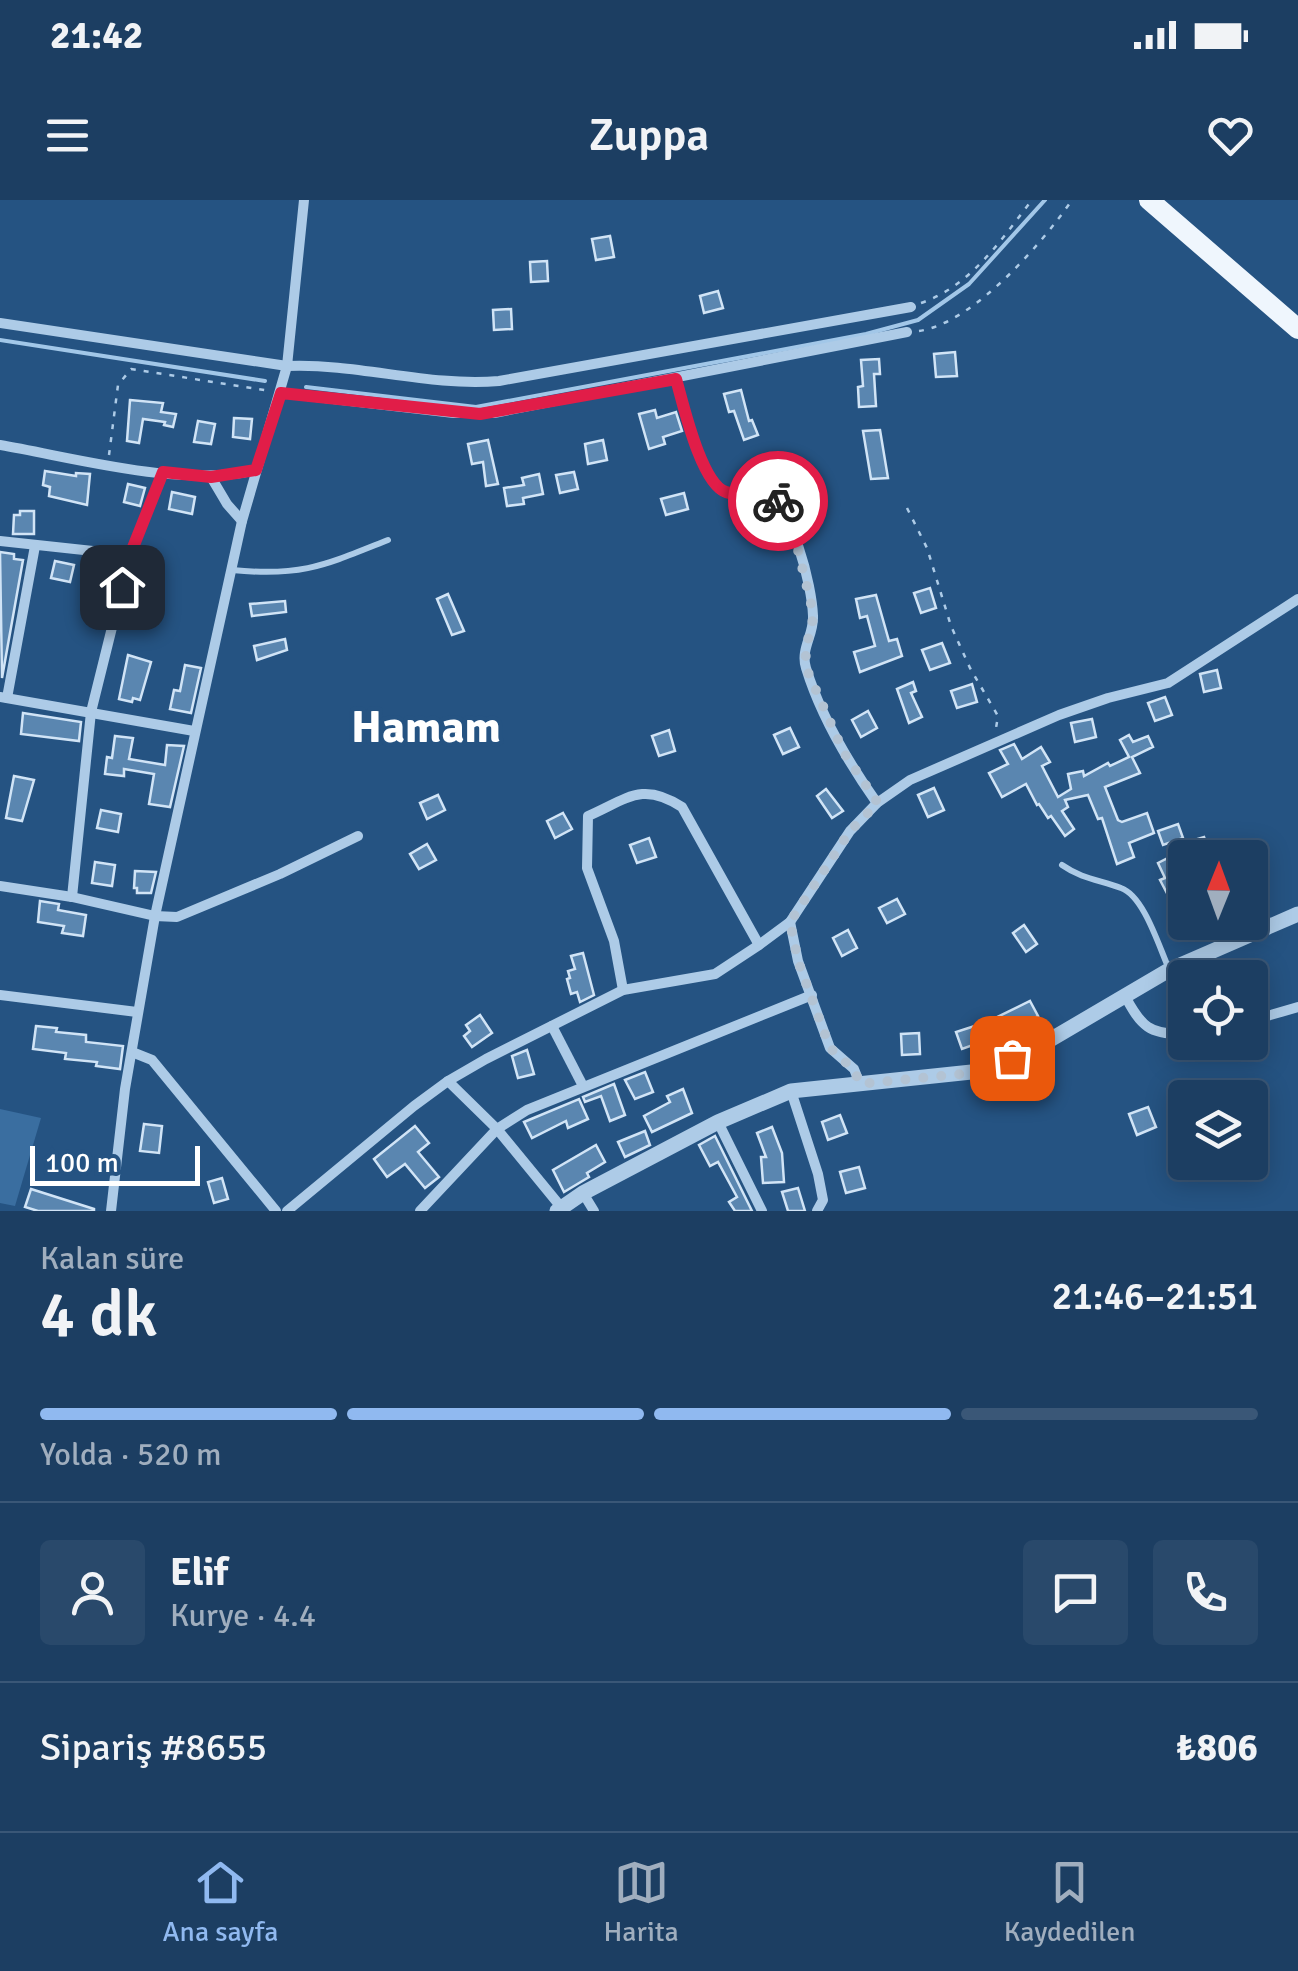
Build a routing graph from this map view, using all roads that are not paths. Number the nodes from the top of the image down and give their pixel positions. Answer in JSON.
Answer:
{"nodes":[{"id":1,"x":304,"y":200,"type":"edge"},
{"id":2,"x":1149,"y":200,"type":"edge"},
{"id":3,"x":910,"y":307,"type":"road end"},
{"id":4,"x":0,"y":323,"type":"edge"},
{"id":5,"x":1298,"y":329,"type":"edge"},
{"id":6,"x":907,"y":332,"type":"road end"},
{"id":7,"x":287,"y":366,"type":"junction"},
{"id":8,"x":676,"y":379,"type":"junction"},
{"id":9,"x":281,"y":393,"type":"junction"},
{"id":10,"x":0,"y":445,"type":"edge"},
{"id":11,"x":256,"y":470,"type":"junction"},
{"id":12,"x":163,"y":472,"type":"junction"},
{"id":13,"x":211,"y":477,"type":"junction"},
{"id":14,"x":242,"y":521,"type":"junction"},
{"id":15,"x":388,"y":540,"type":"dead end"},
{"id":16,"x":0,"y":541,"type":"edge"},
{"id":17,"x":36,"y":546,"type":"junction"},
{"id":18,"x":130,"y":555,"type":"junction"},
{"id":19,"x":231,"y":570,"type":"junction"},
{"id":20,"x":1298,"y":599,"type":"edge"},
{"id":21,"x":2,"y":698,"type":"edge"},
{"id":22,"x":90,"y":712,"type":"junction"},
{"id":23,"x":194,"y":731,"type":"junction"},
{"id":24,"x":878,"y":803,"type":"junction"},
{"id":25,"x":358,"y":836,"type":"dead end"},
{"id":26,"x":1062,"y":865,"type":"dead end"},
{"id":27,"x":0,"y":886,"type":"edge"},
{"id":28,"x":72,"y":897,"type":"junction"},
{"id":29,"x":1298,"y":914,"type":"edge"},
{"id":30,"x":155,"y":916,"type":"junction"},
{"id":31,"x":790,"y":922,"type":"junction"},
{"id":32,"x":759,"y":944,"type":"junction"},
{"id":33,"x":1192,"y":960,"type":"edge"},
{"id":34,"x":1168,"y":968,"type":"edge"},
{"id":35,"x":1168,"y":971,"type":"edge"},
{"id":36,"x":623,"y":990,"type":"junction"},
{"id":37,"x":0,"y":995,"type":"edge"},
{"id":38,"x":812,"y":995,"type":"junction"},
{"id":39,"x":1125,"y":996,"type":"junction"},
{"id":40,"x":1298,"y":1007,"type":"edge"},
{"id":41,"x":137,"y":1012,"type":"junction"},
{"id":42,"x":1268,"y":1016,"type":"edge"},
{"id":43,"x":552,"y":1026,"type":"junction"},
{"id":44,"x":1168,"y":1033,"type":"edge"},
{"id":45,"x":132,"y":1052,"type":"junction"},
{"id":46,"x":448,"y":1081,"type":"junction"},
{"id":47,"x":860,"y":1084,"type":"junction"},
{"id":48,"x":583,"y":1086,"type":"junction"},
{"id":49,"x":790,"y":1091,"type":"junction"},
{"id":50,"x":718,"y":1122,"type":"junction"},
{"id":51,"x":497,"y":1129,"type":"junction"},
{"id":52,"x":583,"y":1193,"type":"junction"},
{"id":53,"x":559,"y":1209,"type":"edge"},
{"id":54,"x":110,"y":1211,"type":"edge"},
{"id":55,"x":276,"y":1211,"type":"edge"},
{"id":56,"x":287,"y":1211,"type":"edge"},
{"id":57,"x":420,"y":1211,"type":"edge"},
{"id":58,"x":594,"y":1211,"type":"edge"},
{"id":59,"x":762,"y":1211,"type":"edge"},
{"id":60,"x":817,"y":1211,"type":"edge"}],
"edges":[{"from":1,"to":7,"type":"street"},
{"from":2,"to":5,"type":"main road"},
{"from":3,"to":7,"type":"street"},
{"from":4,"to":7,"type":"street"},
{"from":6,"to":8,"type":"street"},
{"from":7,"to":9,"type":"street"},
{"from":8,"to":9,"type":"street"},
{"from":8,"to":24,"type":"street"},
{"from":9,"to":11,"type":"street"},
{"from":10,"to":12,"type":"street"},
{"from":11,"to":13,"type":"street"},
{"from":11,"to":14,"type":"street"},
{"from":12,"to":13,"type":"street"},
{"from":12,"to":18,"type":"street"},
{"from":13,"to":14,"type":"street"},
{"from":14,"to":19,"type":"street"},
{"from":15,"to":19,"type":"lane"},
{"from":16,"to":17,"type":"street"},
{"from":17,"to":18,"type":"street"},
{"from":17,"to":21,"type":"street"},
{"from":18,"to":22,"type":"street"},
{"from":19,"to":23,"type":"street"},
{"from":20,"to":24,"type":"street"},
{"from":21,"to":22,"type":"street"},
{"from":22,"to":23,"type":"street"},
{"from":22,"to":28,"type":"street"},
{"from":23,"to":30,"type":"street"},
{"from":24,"to":31,"type":"street"},
{"from":25,"to":30,"type":"street"},
{"from":26,"to":34,"type":"lane"},
{"from":27,"to":28,"type":"street"},
{"from":28,"to":30,"type":"street"},
{"from":29,"to":33,"type":"street"},
{"from":30,"to":41,"type":"street"},
{"from":31,"to":32,"type":"street"},
{"from":31,"to":38,"type":"street"},
{"from":32,"to":36,"type":"street"},
{"from":32,"to":36,"type":"street"},
{"from":35,"to":39,"type":"street"},
{"from":36,"to":43,"type":"street"},
{"from":37,"to":41,"type":"street"},
{"from":38,"to":47,"type":"street"},
{"from":38,"to":48,"type":"street"},
{"from":39,"to":44,"type":"street"},
{"from":39,"to":47,"type":"street"},
{"from":40,"to":42,"type":"street"},
{"from":41,"to":45,"type":"street"},
{"from":43,"to":46,"type":"street"},
{"from":43,"to":48,"type":"street"},
{"from":45,"to":54,"type":"street"},
{"from":45,"to":55,"type":"street"},
{"from":46,"to":51,"type":"street"},
{"from":46,"to":56,"type":"street"},
{"from":47,"to":49,"type":"street"},
{"from":48,"to":51,"type":"street"},
{"from":49,"to":50,"type":"street"},
{"from":49,"to":60,"type":"street"},
{"from":50,"to":52,"type":"street"},
{"from":50,"to":59,"type":"street"},
{"from":51,"to":53,"type":"street"},
{"from":51,"to":57,"type":"street"},
{"from":52,"to":53,"type":"street"},
{"from":52,"to":58,"type":"street"}]}
